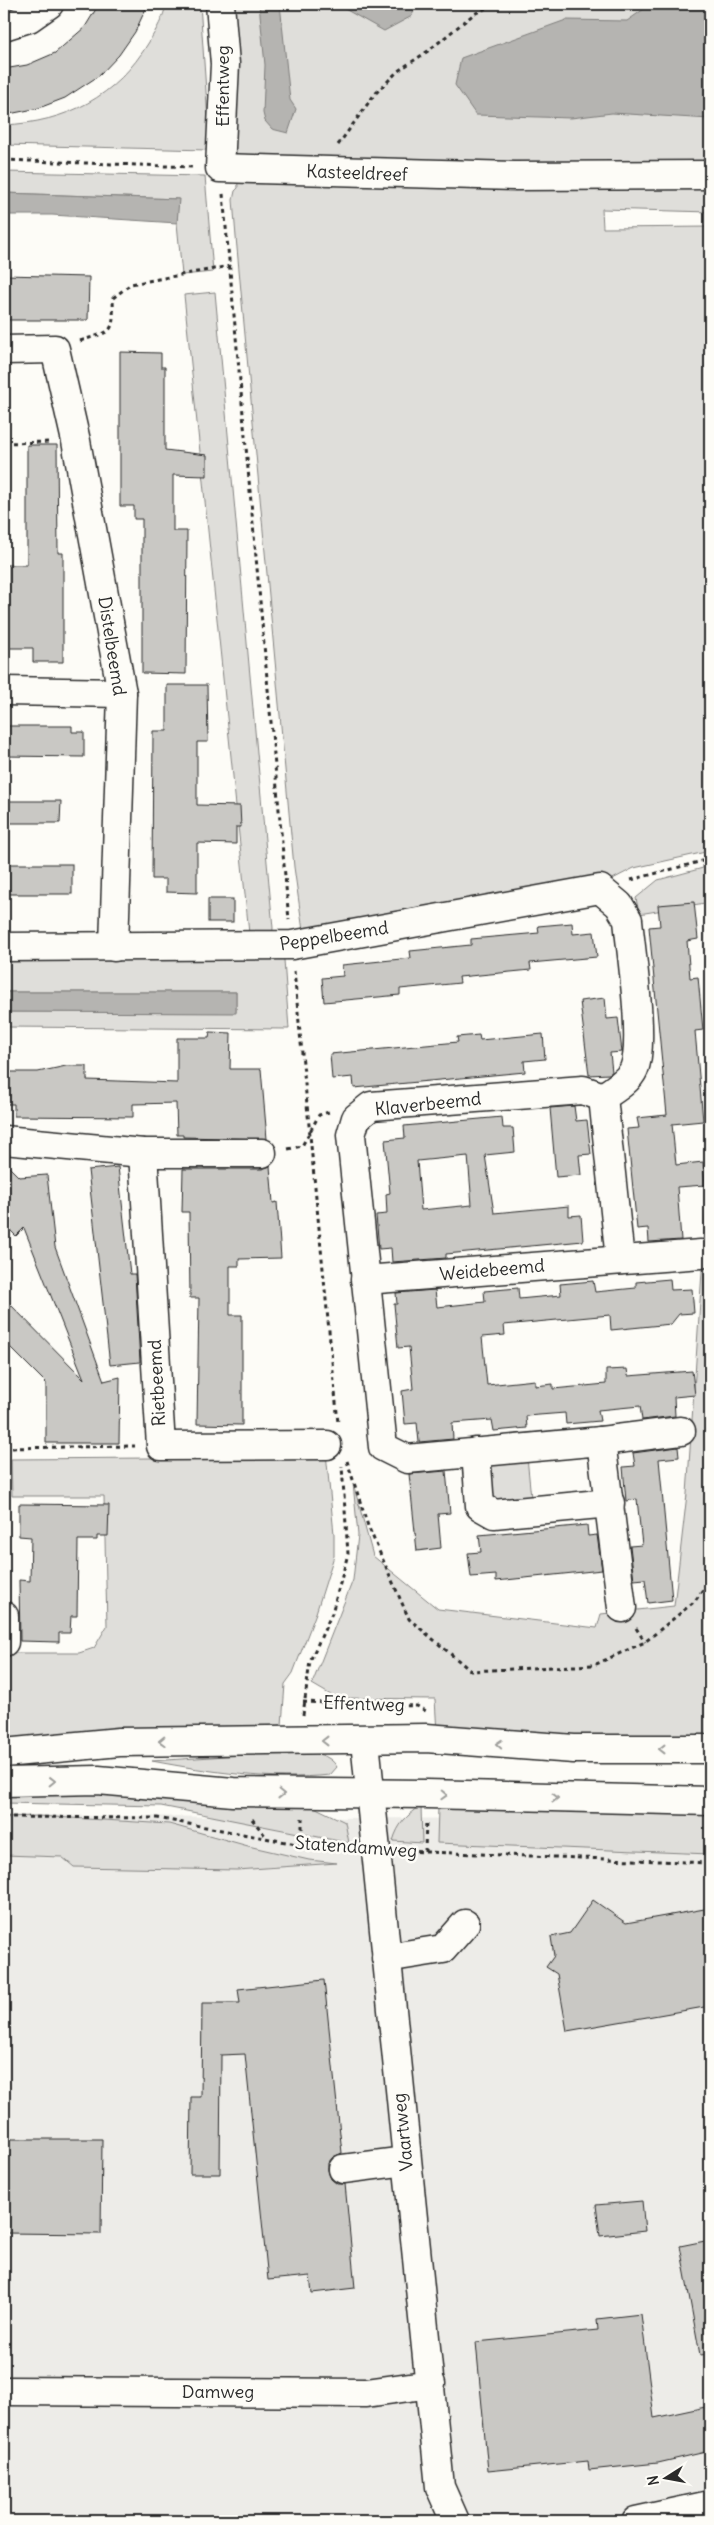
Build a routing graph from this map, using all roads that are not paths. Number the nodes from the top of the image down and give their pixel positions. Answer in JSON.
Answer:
{"nodes":[{"id":1,"x":49,"y":4,"type":"edge"},
{"id":2,"x":220,"y":4,"type":"edge"},
{"id":3,"x":4,"y":26,"type":"edge"},
{"id":4,"x":220,"y":168,"type":"joint"},
{"id":5,"x":710,"y":174,"type":"edge"},
{"id":6,"x":4,"y":350,"type":"edge"},
{"id":7,"x":4,"y":691,"type":"edge"},
{"id":8,"x":122,"y":693,"type":"junction"},
{"id":9,"x":4,"y":947,"type":"edge"},
{"id":10,"x":114,"y":947,"type":"junction"},
{"id":11,"x":603,"y":1096,"type":"junction"},
{"id":12,"x":4,"y":1140,"type":"edge"},
{"id":13,"x":143,"y":1153,"type":"junction"},
{"id":14,"x":262,"y":1153,"type":"road end"},
{"id":15,"x":701,"y":1254,"type":"dead end"},
{"id":16,"x":620,"y":1260,"type":"junction"},
{"id":17,"x":365,"y":1280,"type":"junction"},
{"id":18,"x":681,"y":1431,"type":"dead end"},
{"id":19,"x":602,"y":1441,"type":"junction"},
{"id":20,"x":335,"y":1449,"type":"road end"},
{"id":21,"x":476,"y":1452,"type":"junction"},
{"id":22,"x":610,"y":1503,"type":"junction"},
{"id":23,"x":622,"y":1608,"type":"dead end"},
{"id":24,"x":4,"y":1616,"type":"edge"},
{"id":25,"x":4,"y":1642,"type":"edge"},
{"id":26,"x":365,"y":1740,"type":"junction"},
{"id":27,"x":710,"y":1749,"type":"edge"},
{"id":28,"x":4,"y":1753,"type":"edge"},
{"id":29,"x":4,"y":1782,"type":"edge"},
{"id":30,"x":369,"y":1794,"type":"junction"},
{"id":31,"x":710,"y":1801,"type":"edge"},
{"id":32,"x":465,"y":1924,"type":"dead end"},
{"id":33,"x":386,"y":1958,"type":"junction"},
{"id":34,"x":406,"y":2161,"type":"junction"},
{"id":35,"x":343,"y":2169,"type":"dead end"},
{"id":36,"x":431,"y":2384,"type":"junction"},
{"id":37,"x":4,"y":2391,"type":"edge"},
{"id":38,"x":710,"y":2505,"type":"edge"},
{"id":39,"x":454,"y":2521,"type":"edge"},
{"id":40,"x":636,"y":2521,"type":"edge"}],
"edges":[{"from":1,"to":3,"type":"street"},
{"from":2,"to":4,"type":"street","name":"Effentweg"},
{"from":4,"to":5,"type":"street","name":"Kasteeldreef"},
{"from":6,"to":8,"type":"street","name":"Distelbeemd"},
{"from":7,"to":8,"type":"street"},
{"from":8,"to":10,"type":"street","name":"Distelbeemd"},
{"from":9,"to":10,"type":"street","name":"Peppelbeemd"},
{"from":10,"to":11,"type":"street","name":"Peppelbeemd"},
{"from":11,"to":16,"type":"street"},
{"from":11,"to":17,"type":"street","name":"Klaverbeemd"},
{"from":12,"to":13,"type":"street"},
{"from":13,"to":14,"type":"street"},
{"from":13,"to":20,"type":"street","name":"Rietbeemd"},
{"from":15,"to":16,"type":"street","name":"Weidebeemd"},
{"from":16,"to":17,"type":"street","name":"Weidebeemd"},
{"from":17,"to":21,"type":"street","name":"Klaverbeemd"},
{"from":18,"to":19,"type":"street","name":"Klaverbeemd"},
{"from":19,"to":21,"type":"street","name":"Klaverbeemd"},
{"from":19,"to":22,"type":"street"},
{"from":21,"to":22,"type":"street"},
{"from":22,"to":23,"type":"street"},
{"from":24,"to":25,"type":"street"},
{"from":27,"to":26,"type":"street","one_way":true},
{"from":26,"to":28,"type":"street","one_way":true},
{"from":26,"to":30,"type":"street","name":"Vaartweg"},
{"from":29,"to":30,"type":"street","one_way":true},
{"from":30,"to":31,"type":"street","one_way":true},
{"from":30,"to":33,"type":"street","name":"Vaartweg"},
{"from":32,"to":33,"type":"street"},
{"from":33,"to":34,"type":"street","name":"Vaartweg"},
{"from":34,"to":35,"type":"street"},
{"from":34,"to":36,"type":"street","name":"Vaartweg"},
{"from":36,"to":37,"type":"street","name":"Damweg"},
{"from":36,"to":39,"type":"street","name":"Vaartweg"},
{"from":38,"to":40,"type":"street"}]}
